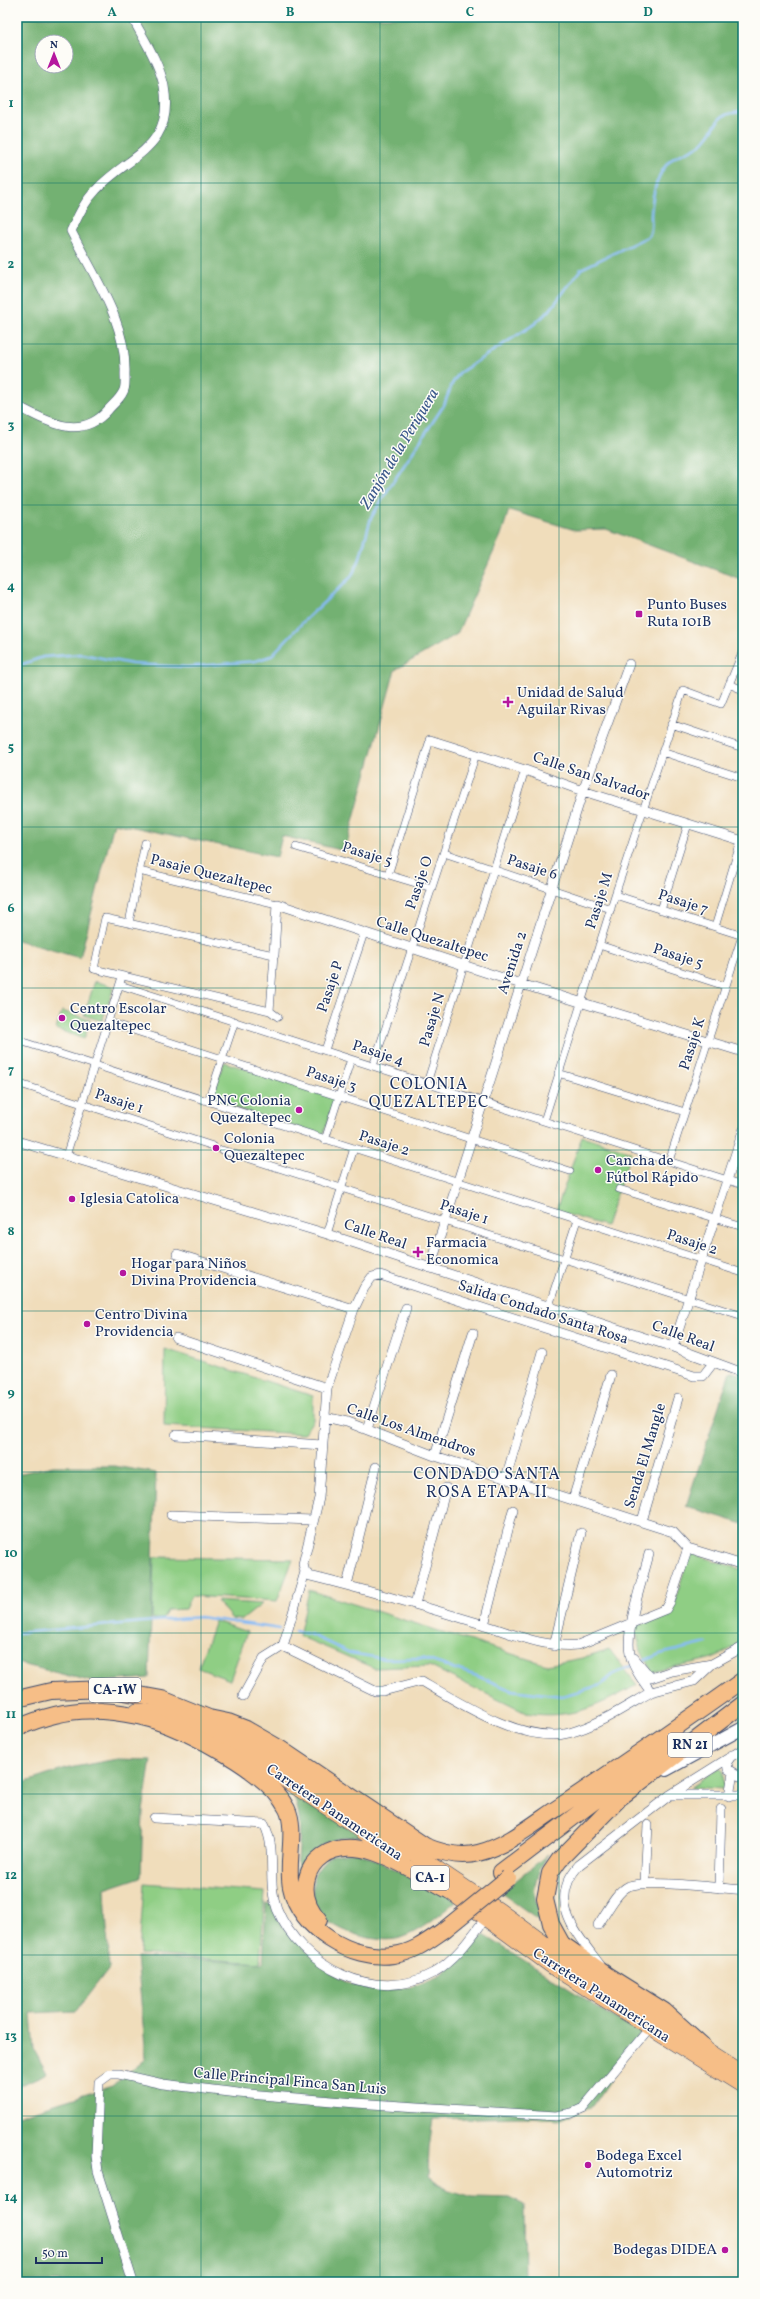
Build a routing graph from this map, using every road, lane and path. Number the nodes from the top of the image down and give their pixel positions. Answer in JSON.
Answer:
{"nodes":[{"id":1,"x":132,"y":17,"type":"edge"},
{"id":2,"x":17,"y":406,"type":"edge"},
{"id":3,"x":743,"y":651,"type":"edge"},
{"id":4,"x":628,"y":665,"type":"dead end"},
{"id":5,"x":729,"y":684,"type":"junction"},
{"id":6,"x":743,"y":690,"type":"edge"},
{"id":7,"x":671,"y":724,"type":"junction"},
{"id":8,"x":430,"y":740,"type":"joint"},
{"id":9,"x":743,"y":748,"type":"edge"},
{"id":10,"x":662,"y":752,"type":"junction"},
{"id":11,"x":476,"y":754,"type":"junction"},
{"id":12,"x":525,"y":770,"type":"junction"},
{"id":13,"x":743,"y":778,"type":"edge"},
{"id":14,"x":583,"y":791,"type":"junction"},
{"id":15,"x":643,"y":810,"type":"junction"},
{"id":16,"x":688,"y":824,"type":"junction"},
{"id":17,"x":742,"y":841,"type":"edge"},
{"id":18,"x":145,"y":843,"type":"dead end"},
{"id":19,"x":296,"y":847,"type":"dead end"},
{"id":20,"x":444,"y":853,"type":"junction"},
{"id":21,"x":494,"y":869,"type":"junction"},
{"id":22,"x":139,"y":871,"type":"junction"},
{"id":23,"x":388,"y":875,"type":"junction"},
{"id":24,"x":432,"y":888,"type":"junction"},
{"id":25,"x":552,"y":888,"type":"junction"},
{"id":26,"x":615,"y":895,"type":"junction"},
{"id":27,"x":277,"y":904,"type":"junction"},
{"id":28,"x":611,"y":908,"type":"junction"},
{"id":29,"x":661,"y":910,"type":"junction"},
{"id":30,"x":129,"y":923,"type":"junction"},
{"id":31,"x":715,"y":927,"type":"junction"},
{"id":32,"x":364,"y":933,"type":"junction"},
{"id":33,"x":742,"y":936,"type":"edge"},
{"id":34,"x":599,"y":945,"type":"junction"},
{"id":35,"x":412,"y":948,"type":"junction"},
{"id":36,"x":274,"y":955,"type":"junction"},
{"id":37,"x":464,"y":965,"type":"junction"},
{"id":38,"x":122,"y":976,"type":"junction"},
{"id":39,"x":120,"y":984,"type":"junction"},
{"id":40,"x":521,"y":984,"type":"junction"},
{"id":41,"x":725,"y":986,"type":"junction"},
{"id":42,"x":581,"y":1003,"type":"junction"},
{"id":43,"x":270,"y":1011,"type":"junction"},
{"id":44,"x":278,"y":1017,"type":"dead end"},
{"id":45,"x":234,"y":1021,"type":"junction"},
{"id":46,"x":108,"y":1022,"type":"junction"},
{"id":47,"x":17,"y":1040,"type":"edge"},
{"id":48,"x":708,"y":1041,"type":"junction"},
{"id":49,"x":325,"y":1050,"type":"junction"},
{"id":50,"x":743,"y":1052,"type":"edge"},
{"id":51,"x":223,"y":1059,"type":"junction"},
{"id":52,"x":351,"y":1059,"type":"junction"},
{"id":53,"x":94,"y":1065,"type":"junction"},
{"id":54,"x":373,"y":1066,"type":"junction"},
{"id":55,"x":558,"y":1073,"type":"junction"},
{"id":56,"x":17,"y":1083,"type":"edge"},
{"id":57,"x":427,"y":1083,"type":"junction"},
{"id":58,"x":339,"y":1096,"type":"junction"},
{"id":59,"x":208,"y":1101,"type":"junction"},
{"id":60,"x":484,"y":1101,"type":"junction"},
{"id":61,"x":83,"y":1104,"type":"junction"},
{"id":62,"x":685,"y":1112,"type":"junction"},
{"id":63,"x":544,"y":1121,"type":"junction"},
{"id":64,"x":743,"y":1131,"type":"edge"},
{"id":65,"x":325,"y":1140,"type":"junction"},
{"id":66,"x":471,"y":1140,"type":"junction"},
{"id":67,"x":17,"y":1141,"type":"edge"},
{"id":68,"x":213,"y":1146,"type":"dead end"},
{"id":69,"x":354,"y":1148,"type":"junction"},
{"id":70,"x":222,"y":1150,"type":"dead end"},
{"id":71,"x":66,"y":1156,"type":"junction"},
{"id":72,"x":669,"y":1161,"type":"junction"},
{"id":73,"x":570,"y":1171,"type":"dead end"},
{"id":74,"x":727,"y":1180,"type":"junction"},
{"id":75,"x":458,"y":1182,"type":"junction"},
{"id":76,"x":743,"y":1185,"type":"edge"},
{"id":77,"x":342,"y":1187,"type":"junction"},
{"id":78,"x":619,"y":1189,"type":"dead end"},
{"id":79,"x":715,"y":1218,"type":"junction"},
{"id":80,"x":577,"y":1220,"type":"junction"},
{"id":81,"x":445,"y":1221,"type":"junction"},
{"id":82,"x":743,"y":1227,"type":"edge"},
{"id":83,"x":327,"y":1234,"type":"junction"},
{"id":84,"x":177,"y":1254,"type":"dead end"},
{"id":85,"x":564,"y":1259,"type":"junction"},
{"id":86,"x":701,"y":1260,"type":"junction"},
{"id":87,"x":430,"y":1268,"type":"junction"},
{"id":88,"x":743,"y":1273,"type":"edge"},
{"id":89,"x":689,"y":1299,"type":"junction"},
{"id":90,"x":549,"y":1306,"type":"junction"},
{"id":91,"x":406,"y":1308,"type":"dead end"},
{"id":92,"x":354,"y":1310,"type":"junction"},
{"id":93,"x":743,"y":1316,"type":"edge"},
{"id":94,"x":473,"y":1332,"type":"dead end"},
{"id":95,"x":176,"y":1338,"type":"dead end"},
{"id":96,"x":673,"y":1347,"type":"junction"},
{"id":97,"x":542,"y":1352,"type":"dead end"},
{"id":98,"x":713,"y":1363,"type":"junction"},
{"id":99,"x":743,"y":1372,"type":"edge"},
{"id":100,"x":611,"y":1375,"type":"dead end"},
{"id":101,"x":327,"y":1388,"type":"junction"},
{"id":102,"x":678,"y":1398,"type":"dead end"},
{"id":103,"x":325,"y":1418,"type":"junction"},
{"id":104,"x":367,"y":1429,"type":"junction"},
{"id":105,"x":176,"y":1435,"type":"dead end"},
{"id":106,"x":322,"y":1445,"type":"junction"},
{"id":107,"x":435,"y":1456,"type":"junction"},
{"id":108,"x":376,"y":1467,"type":"dead end"},
{"id":109,"x":506,"y":1478,"type":"junction"},
{"id":110,"x":446,"y":1488,"type":"dead end"},
{"id":111,"x":573,"y":1499,"type":"junction"},
{"id":112,"x":513,"y":1510,"type":"dead end"},
{"id":113,"x":171,"y":1515,"type":"dead end"},
{"id":114,"x":313,"y":1520,"type":"junction"},
{"id":115,"x":642,"y":1521,"type":"junction"},
{"id":116,"x":581,"y":1534,"type":"dead end"},
{"id":117,"x":688,"y":1548,"type":"junction"},
{"id":118,"x":649,"y":1554,"type":"dead end"},
{"id":119,"x":743,"y":1566,"type":"edge"},
{"id":120,"x":305,"y":1572,"type":"junction"},
{"id":121,"x":347,"y":1585,"type":"junction"},
{"id":122,"x":415,"y":1604,"type":"junction"},
{"id":123,"x":632,"y":1624,"type":"junction"},
{"id":124,"x":484,"y":1625,"type":"junction"},
{"id":125,"x":283,"y":1646,"type":"junction"},
{"id":126,"x":554,"y":1646,"type":"junction"},
{"id":127,"x":743,"y":1647,"type":"edge"},
{"id":128,"x":630,"y":1654,"type":"junction"},
{"id":129,"x":712,"y":1664,"type":"junction"},
{"id":130,"x":743,"y":1681,"type":"edge"},
{"id":131,"x":651,"y":1692,"type":"junction"},
{"id":132,"x":243,"y":1696,"type":"dead end"},
{"id":133,"x":17,"y":1699,"type":"edge"},
{"id":134,"x":743,"y":1704,"type":"edge"},
{"id":135,"x":102,"y":1711,"type":"junction"},
{"id":136,"x":209,"y":1718,"type":"junction"},
{"id":137,"x":17,"y":1728,"type":"edge"},
{"id":138,"x":743,"y":1728,"type":"edge"},
{"id":139,"x":739,"y":1750,"type":"edge"},
{"id":140,"x":733,"y":1773,"type":"junction"},
{"id":141,"x":743,"y":1778,"type":"edge"},
{"id":142,"x":637,"y":1786,"type":"junction"},
{"id":143,"x":670,"y":1795,"type":"junction"},
{"id":144,"x":743,"y":1795,"type":"edge"},
{"id":145,"x":729,"y":1796,"type":"junction"},
{"id":146,"x":618,"y":1800,"type":"junction"},
{"id":147,"x":721,"y":1809,"type":"dead end"},
{"id":148,"x":154,"y":1818,"type":"dead end"},
{"id":149,"x":648,"y":1825,"type":"dead end"},
{"id":150,"x":505,"y":1875,"type":"junction"},
{"id":151,"x":645,"y":1883,"type":"junction"},
{"id":152,"x":719,"y":1888,"type":"junction"},
{"id":153,"x":448,"y":1890,"type":"junction"},
{"id":154,"x":743,"y":1890,"type":"edge"},
{"id":155,"x":485,"y":1919,"type":"junction"},
{"id":156,"x":598,"y":1925,"type":"dead end"},
{"id":157,"x":441,"y":1926,"type":"junction"},
{"id":158,"x":608,"y":1976,"type":"junction"},
{"id":159,"x":650,"y":2028,"type":"junction"},
{"id":160,"x":702,"y":2045,"type":"junction"},
{"id":161,"x":743,"y":2073,"type":"edge"},
{"id":162,"x":743,"y":2086,"type":"edge"},
{"id":163,"x":133,"y":2282,"type":"edge"}],
"edges":[{"from":1,"to":2,"type":"street"},
{"from":3,"to":5,"type":"street"},
{"from":4,"to":14,"type":"street","name":"Avenida 2"},
{"from":5,"to":6,"type":"street"},
{"from":5,"to":7,"type":"street","name":"Pasaje M"},
{"from":7,"to":9,"type":"street"},
{"from":7,"to":10,"type":"street","name":"Pasaje M"},
{"from":8,"to":11,"type":"street","name":"Calle San Salvador"},
{"from":8,"to":23,"type":"street"},
{"from":10,"to":13,"type":"street"},
{"from":10,"to":15,"type":"street","name":"Pasaje M"},
{"from":11,"to":12,"type":"street","name":"Calle San Salvador"},
{"from":11,"to":20,"type":"street","name":"Pasaje O"},
{"from":12,"to":14,"type":"street","name":"Calle San Salvador"},
{"from":12,"to":21,"type":"street","name":"Pasaje N"},
{"from":14,"to":15,"type":"street","name":"Calle San Salvador"},
{"from":14,"to":25,"type":"street","name":"Avenida 2"},
{"from":15,"to":16,"type":"street","name":"Calle San Salvador"},
{"from":15,"to":26,"type":"street","name":"Pasaje M"},
{"from":16,"to":17,"type":"street","name":"Calle San Salvador"},
{"from":16,"to":29,"type":"street"},
{"from":17,"to":31,"type":"street"},
{"from":18,"to":22,"type":"street"},
{"from":19,"to":23,"type":"street","name":"Pasaje 5"},
{"from":20,"to":21,"type":"street","name":"Pasaje 6"},
{"from":20,"to":24,"type":"street","name":"Pasaje O"},
{"from":21,"to":25,"type":"street","name":"Pasaje 6"},
{"from":21,"to":37,"type":"street","name":"Pasaje N"},
{"from":22,"to":27,"type":"street","name":"Pasaje Quezaltepec"},
{"from":22,"to":30,"type":"street"},
{"from":23,"to":24,"type":"street","name":"Pasaje 5"},
{"from":24,"to":35,"type":"street","name":"Pasaje O"},
{"from":25,"to":28,"type":"street","name":"Pasaje 6"},
{"from":25,"to":40,"type":"street","name":"Avenida 2"},
{"from":26,"to":28,"type":"street","name":"Pasaje M"},
{"from":26,"to":29,"type":"street","name":"Pasaje 7"},
{"from":27,"to":32,"type":"street","name":"Calle Quezaltepec"},
{"from":27,"to":36,"type":"street"},
{"from":28,"to":34,"type":"street","name":"Pasaje M"},
{"from":29,"to":31,"type":"street","name":"Pasaje 7"},
{"from":30,"to":36,"type":"street"},
{"from":30,"to":38,"type":"street"},
{"from":31,"to":33,"type":"street","name":"Pasaje 7"},
{"from":32,"to":35,"type":"street","name":"Calle Quezaltepec"},
{"from":32,"to":49,"type":"street","name":"Pasaje P"},
{"from":33,"to":41,"type":"street","name":"Pasaje K"},
{"from":34,"to":41,"type":"street","name":"Pasaje 5"},
{"from":34,"to":42,"type":"street","name":"Pasaje M"},
{"from":35,"to":37,"type":"street","name":"Calle Quezaltepec"},
{"from":35,"to":54,"type":"street","name":"Pasaje O"},
{"from":36,"to":43,"type":"street"},
{"from":37,"to":40,"type":"street","name":"Calle Quezaltepec"},
{"from":37,"to":57,"type":"street","name":"Pasaje N"},
{"from":38,"to":39,"type":"street"},
{"from":38,"to":43,"type":"street"},
{"from":39,"to":45,"type":"street","name":"Pasaje 4"},
{"from":39,"to":46,"type":"street"},
{"from":40,"to":42,"type":"street","name":"Calle Quezaltepec"},
{"from":40,"to":60,"type":"street","name":"Avenida 2"},
{"from":41,"to":48,"type":"street","name":"Pasaje K"},
{"from":42,"to":48,"type":"street","name":"Calle Quezaltepec"},
{"from":42,"to":55,"type":"street","name":"Pasaje M"},
{"from":43,"to":44,"type":"street"},
{"from":45,"to":49,"type":"street","name":"Pasaje 4"},
{"from":45,"to":51,"type":"street"},
{"from":46,"to":51,"type":"street","name":"Pasaje 3"},
{"from":46,"to":53,"type":"street"},
{"from":47,"to":53,"type":"street","name":"Pasaje 2"},
{"from":48,"to":50,"type":"street","name":"Calle Quezaltepec"},
{"from":48,"to":62,"type":"street","name":"Pasaje K"},
{"from":49,"to":52,"type":"street","name":"Pasaje 4"},
{"from":51,"to":58,"type":"street","name":"Pasaje 3"},
{"from":51,"to":59,"type":"street"},
{"from":52,"to":54,"type":"street","name":"Pasaje 4"},
{"from":52,"to":58,"type":"street"},
{"from":53,"to":59,"type":"street","name":"Pasaje 2"},
{"from":53,"to":61,"type":"street"},
{"from":54,"to":57,"type":"street","name":"Pasaje 4"},
{"from":55,"to":62,"type":"street"},
{"from":55,"to":63,"type":"street","name":"Pasaje M"},
{"from":56,"to":61,"type":"street","name":"Pasaje 1"},
{"from":57,"to":60,"type":"street","name":"Pasaje 4"},
{"from":58,"to":65,"type":"street"},
{"from":58,"to":66,"type":"street","name":"Pasaje 3"},
{"from":59,"to":65,"type":"street","name":"Pasaje 2"},
{"from":60,"to":63,"type":"street","name":"Pasaje 4"},
{"from":60,"to":66,"type":"street","name":"Avenida 2"},
{"from":61,"to":68,"type":"street","name":"Pasaje 1"},
{"from":61,"to":71,"type":"street"},
{"from":62,"to":72,"type":"street","name":"Pasaje K"},
{"from":63,"to":72,"type":"street","name":"Pasaje 4"},
{"from":64,"to":74,"type":"street"},
{"from":65,"to":69,"type":"street","name":"Pasaje 2"},
{"from":66,"to":73,"type":"street","name":"Pasaje 3"},
{"from":66,"to":75,"type":"street","name":"Avenida 2"},
{"from":67,"to":71,"type":"street","name":"Calle Real"},
{"from":69,"to":75,"type":"street","name":"Pasaje 2"},
{"from":69,"to":77,"type":"street"},
{"from":70,"to":77,"type":"street","name":"Pasaje 1"},
{"from":71,"to":83,"type":"street","name":"Calle Real"},
{"from":72,"to":74,"type":"street","name":"Pasaje 4"},
{"from":74,"to":76,"type":"street","name":"Pasaje 4"},
{"from":74,"to":79,"type":"street"},
{"from":75,"to":80,"type":"street","name":"Pasaje 2"},
{"from":75,"to":81,"type":"street","name":"Avenida 2"},
{"from":77,"to":81,"type":"street","name":"Pasaje 1"},
{"from":77,"to":83,"type":"street"},
{"from":78,"to":79,"type":"street"},
{"from":79,"to":82,"type":"street"},
{"from":79,"to":86,"type":"street"},
{"from":80,"to":85,"type":"street"},
{"from":80,"to":86,"type":"street","name":"Pasaje 2"},
{"from":81,"to":85,"type":"street","name":"Pasaje 1"},
{"from":81,"to":87,"type":"street","name":"Avenida 2"},
{"from":83,"to":87,"type":"street","name":"Calle Real"},
{"from":84,"to":92,"type":"street"},
{"from":85,"to":89,"type":"street","name":"Pasaje 1"},
{"from":85,"to":90,"type":"street"},
{"from":86,"to":88,"type":"street","name":"Pasaje 2"},
{"from":86,"to":89,"type":"street"},
{"from":87,"to":90,"type":"street","name":"Calle Real"},
{"from":89,"to":93,"type":"street","name":"Pasaje 1"},
{"from":89,"to":96,"type":"street"},
{"from":90,"to":96,"type":"street","name":"Calle Real"},
{"from":91,"to":104,"type":"street"},
{"from":92,"to":98,"type":"street","name":"Salida Condado Santa Rosa"},
{"from":92,"to":101,"type":"street"},
{"from":94,"to":107,"type":"street"},
{"from":95,"to":101,"type":"street"},
{"from":96,"to":98,"type":"street","name":"Calle Real"},
{"from":97,"to":109,"type":"street"},
{"from":98,"to":99,"type":"street","name":"Calle Real"},
{"from":100,"to":111,"type":"street"},
{"from":101,"to":103,"type":"street"},
{"from":102,"to":115,"type":"street","name":"Senda El Mangle"},
{"from":103,"to":104,"type":"street","name":"Calle Los Almendros"},
{"from":103,"to":106,"type":"street"},
{"from":104,"to":107,"type":"street","name":"Calle Los Almendros"},
{"from":105,"to":106,"type":"street"},
{"from":106,"to":114,"type":"street"},
{"from":107,"to":109,"type":"street","name":"Calle Los Almendros"},
{"from":108,"to":121,"type":"street"},
{"from":109,"to":111,"type":"street","name":"Calle Los Almendros"},
{"from":110,"to":122,"type":"street"},
{"from":111,"to":115,"type":"street","name":"Calle Los Almendros"},
{"from":112,"to":124,"type":"street"},
{"from":113,"to":114,"type":"street"},
{"from":114,"to":120,"type":"street"},
{"from":115,"to":117,"type":"street","name":"Calle Los Almendros"},
{"from":116,"to":126,"type":"street"},
{"from":117,"to":119,"type":"street"},
{"from":117,"to":123,"type":"street"},
{"from":118,"to":123,"type":"street"},
{"from":120,"to":121,"type":"street"},
{"from":120,"to":125,"type":"street"},
{"from":121,"to":122,"type":"street"},
{"from":122,"to":124,"type":"street"},
{"from":123,"to":126,"type":"street"},
{"from":123,"to":128,"type":"street"},
{"from":124,"to":126,"type":"street"},
{"from":125,"to":131,"type":"street"},
{"from":125,"to":132,"type":"street"},
{"from":127,"to":129,"type":"street"},
{"from":128,"to":129,"type":"street"},
{"from":128,"to":131,"type":"street"},
{"from":129,"to":131,"type":"street"},
{"from":130,"to":136,"type":"highway"},
{"from":130,"to":150,"type":"highway"},
{"from":133,"to":136,"type":"highway","name":"Carretera Panamericana","number":"CA-1W"},
{"from":134,"to":142,"type":"highway","number":"RN 21"},
{"from":135,"to":137,"type":"highway","name":"Carretera Panamericana","number":"CA-1W"},
{"from":135,"to":153,"type":"main road","name":"Carretera Panamericana","number":"CA-1"},
{"from":135,"to":157,"type":"highway"},
{"from":136,"to":160,"type":"main road","name":"Carretera Panamericana","number":"CA-1"},
{"from":138,"to":142,"type":"street"},
{"from":139,"to":140,"type":"street"},
{"from":139,"to":143,"type":"street"},
{"from":140,"to":141,"type":"street"},
{"from":140,"to":145,"type":"street"},
{"from":142,"to":146,"type":"highway","number":"RN 21"},
{"from":143,"to":145,"type":"street"},
{"from":143,"to":158,"type":"street"},
{"from":144,"to":145,"type":"street"},
{"from":146,"to":150,"type":"highway"},
{"from":146,"to":158,"type":"highway"},
{"from":147,"to":152,"type":"street"},
{"from":148,"to":155,"type":"street"},
{"from":149,"to":151,"type":"street"},
{"from":150,"to":157,"type":"highway"},
{"from":151,"to":152,"type":"street"},
{"from":151,"to":156,"type":"street"},
{"from":152,"to":154,"type":"street"},
{"from":153,"to":155,"type":"main road","name":"Carretera Panamericana","number":"CA-1"},
{"from":153,"to":157,"type":"highway"},
{"from":155,"to":159,"type":"main road","name":"Carretera Panamericana","number":"CA-1"},
{"from":158,"to":160,"type":"highway"},
{"from":159,"to":162,"type":"main road","name":"Carretera Panamericana","number":"CA-1"},
{"from":159,"to":163,"type":"street","name":"Calle Principal Finca San Luis"},
{"from":160,"to":161,"type":"main road","name":"Carretera Panamericana","number":"CA-1"}]}
